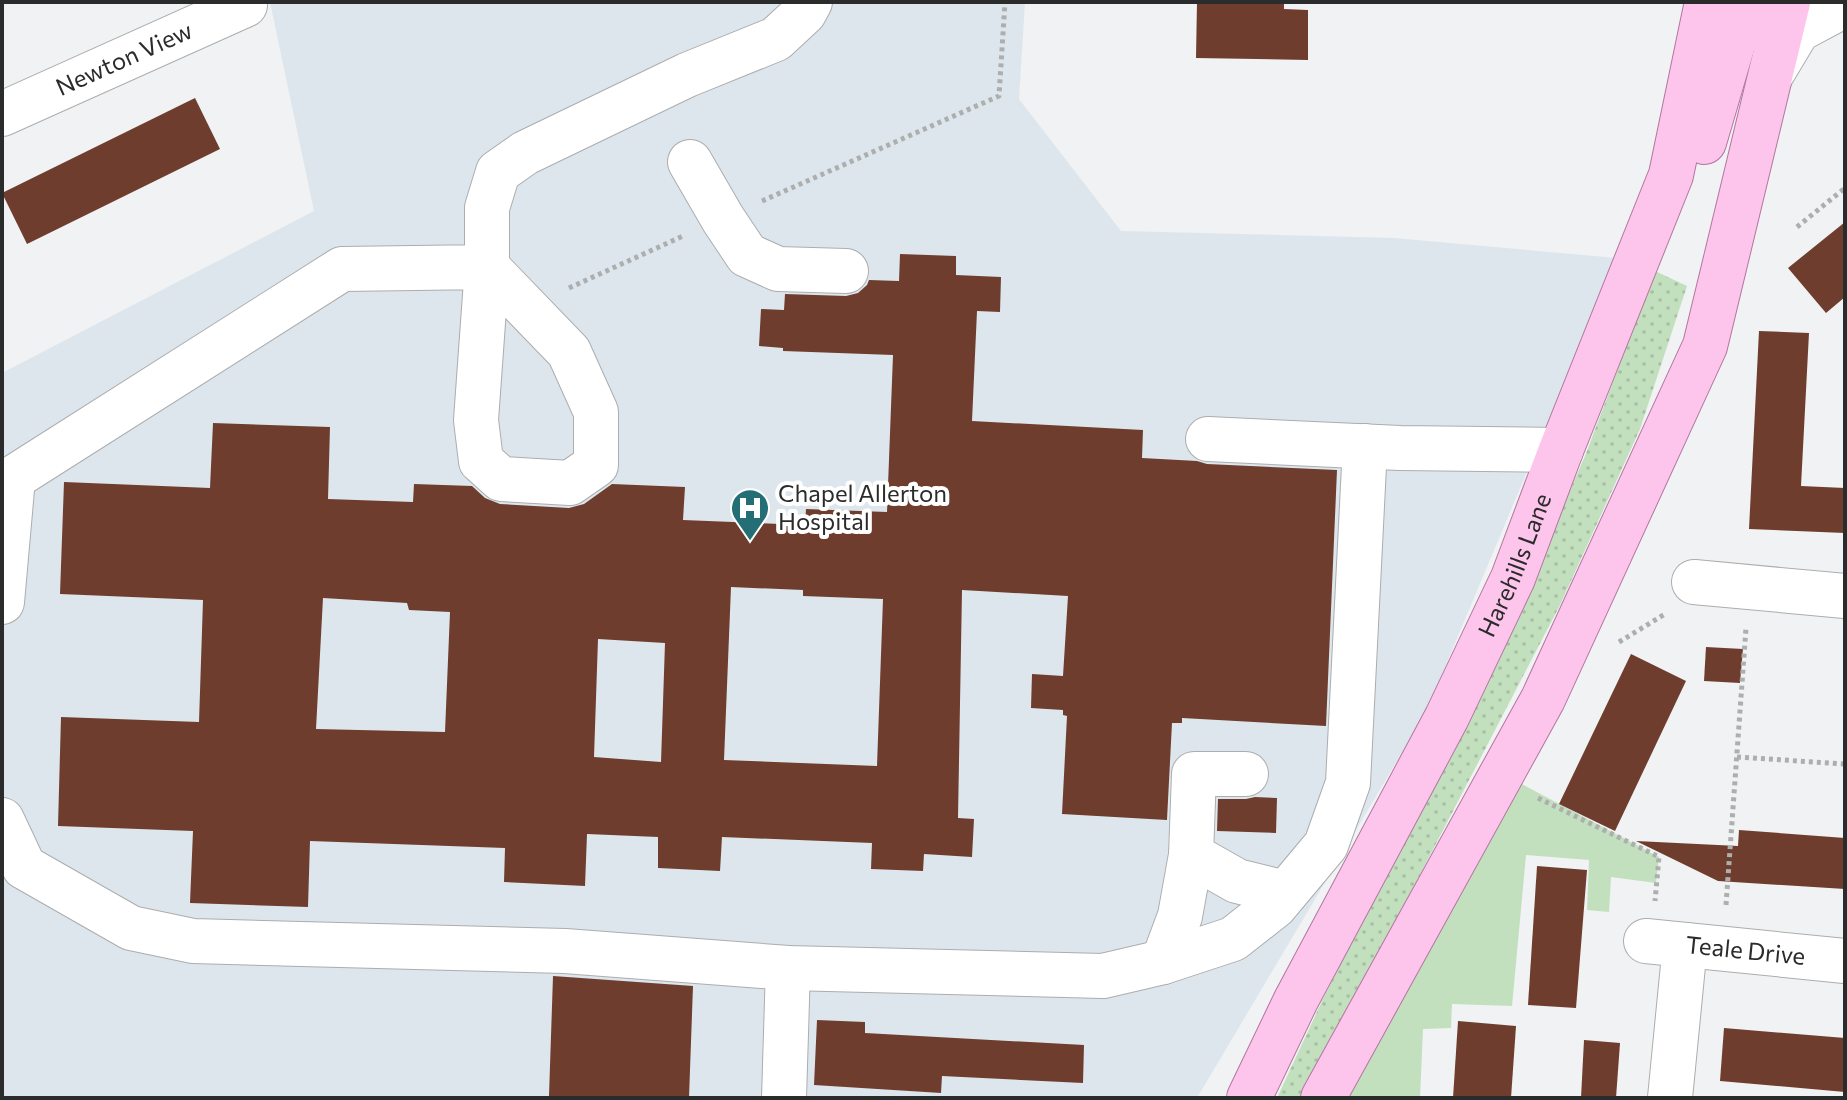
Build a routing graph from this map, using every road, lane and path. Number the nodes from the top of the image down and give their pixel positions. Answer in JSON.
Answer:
{"nodes":[{"id":1,"x":245,"y":2,"type":"edge"},
{"id":2,"x":810,"y":2,"type":"edge"},
{"id":3,"x":1005,"y":2,"type":"edge"},
{"id":4,"x":1707,"y":2,"type":"edge"},
{"id":5,"x":1748,"y":2,"type":"edge"},
{"id":6,"x":1788,"y":2,"type":"edge"},
{"id":7,"x":1844,"y":4,"type":"edge"},
{"id":8,"x":1771,"y":75,"type":"junction"},
{"id":9,"x":2,"y":114,"type":"edge"},
{"id":10,"x":690,"y":162,"type":"dead end"},
{"id":11,"x":1671,"y":175,"type":"junction"},
{"id":12,"x":1845,"y":188,"type":"edge"},
{"id":13,"x":723,"y":219,"type":"junction"},
{"id":14,"x":1797,"y":227,"type":"dead end"},
{"id":15,"x":487,"y":267,"type":"junction"},
{"id":16,"x":846,"y":271,"type":"dead end"},
{"id":17,"x":577,"y":284,"type":"dead end"},
{"id":18,"x":1208,"y":439,"type":"dead end"},
{"id":19,"x":1365,"y":446,"type":"junction"},
{"id":20,"x":1561,"y":450,"type":"junction"},
{"id":21,"x":1720,"y":585,"type":"junction"},
{"id":22,"x":1845,"y":596,"type":"edge"},
{"id":23,"x":2,"y":602,"type":"edge"},
{"id":24,"x":1616,"y":643,"type":"dead end"},
{"id":25,"x":1737,"y":757,"type":"junction"},
{"id":26,"x":1845,"y":764,"type":"edge"},
{"id":27,"x":1246,"y":774,"type":"dead end"},
{"id":28,"x":1532,"y":794,"type":"dead end"},
{"id":29,"x":2,"y":820,"type":"edge"},
{"id":30,"x":1191,"y":855,"type":"junction"},
{"id":31,"x":1285,"y":893,"type":"junction"},
{"id":32,"x":1677,"y":944,"type":"junction"},
{"id":33,"x":1845,"y":961,"type":"edge"},
{"id":34,"x":1163,"y":962,"type":"junction"},
{"id":35,"x":788,"y":968,"type":"junction"},
{"id":36,"x":784,"y":1098,"type":"edge"},
{"id":37,"x":1249,"y":1098,"type":"edge"},
{"id":38,"x":1323,"y":1098,"type":"edge"},
{"id":39,"x":1670,"y":1098,"type":"edge"}],
"edges":[{"from":1,"to":9,"type":"street","name":"Newton View"},
{"from":2,"to":15,"type":"street"},
{"from":3,"to":13,"type":"path"},
{"from":4,"to":11,"type":"main road","name":"Harehills Lane"},
{"from":5,"to":11,"type":"main road"},
{"from":6,"to":8,"type":"main road"},
{"from":7,"to":8,"type":"street"},
{"from":8,"to":38,"type":"main road"},
{"from":10,"to":13,"type":"street"},
{"from":11,"to":20,"type":"main road","name":"Harehills Lane"},
{"from":12,"to":14,"type":"path"},
{"from":13,"to":16,"type":"street"},
{"from":13,"to":17,"type":"path"},
{"from":15,"to":15,"type":"street"},
{"from":15,"to":23,"type":"street"},
{"from":18,"to":19,"type":"street"},
{"from":19,"to":20,"type":"street"},
{"from":19,"to":31,"type":"street"},
{"from":20,"to":37,"type":"main road","name":"Harehills Lane"},
{"from":21,"to":22,"type":"street"},
{"from":21,"to":24,"type":"path"},
{"from":21,"to":25,"type":"path"},
{"from":25,"to":26,"type":"path"},
{"from":25,"to":32,"type":"path"},
{"from":27,"to":30,"type":"street"},
{"from":28,"to":32,"type":"path"},
{"from":29,"to":35,"type":"street"},
{"from":30,"to":31,"type":"street"},
{"from":30,"to":34,"type":"street"},
{"from":31,"to":34,"type":"street"},
{"from":32,"to":33,"type":"street","name":"Teale Drive"},
{"from":32,"to":39,"type":"street"},
{"from":34,"to":35,"type":"street"},
{"from":35,"to":36,"type":"street"}]}
